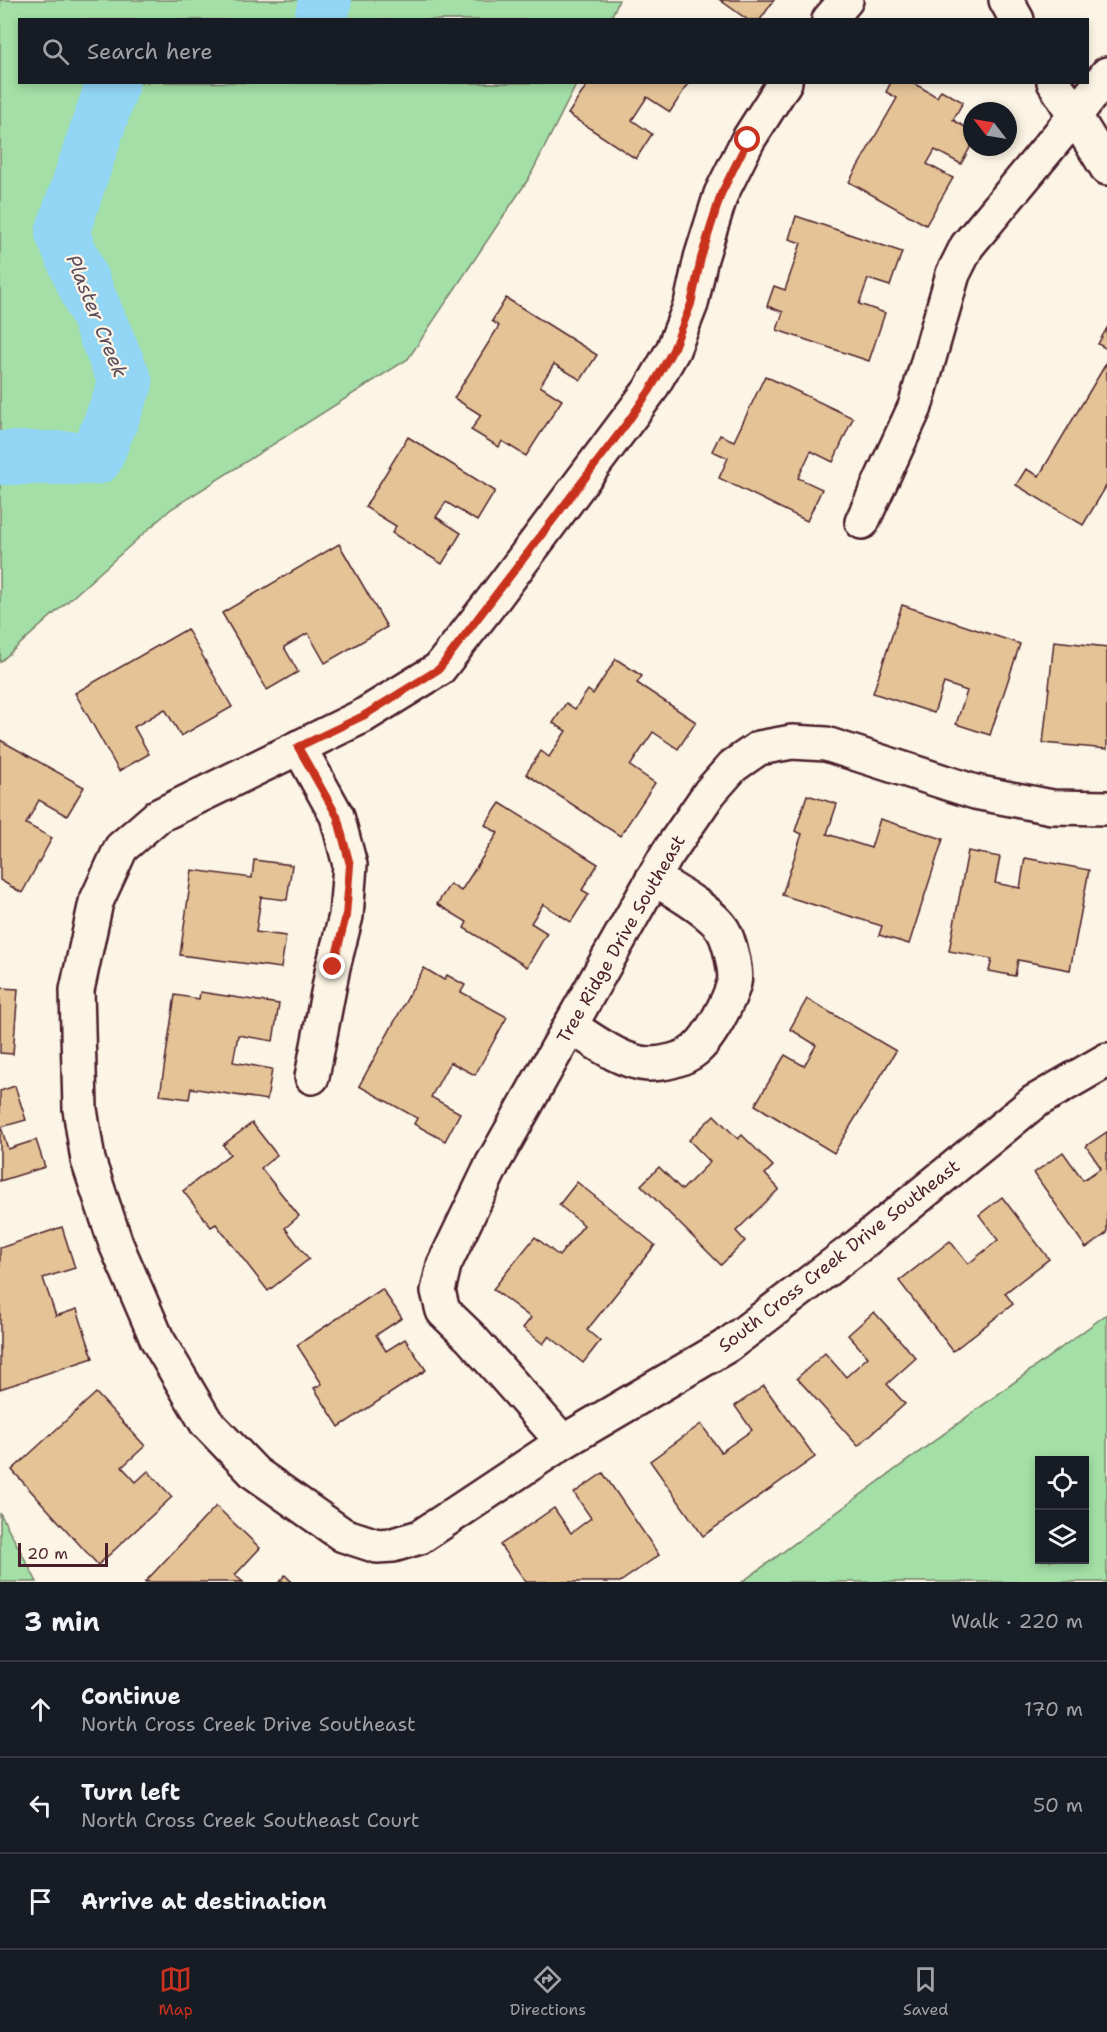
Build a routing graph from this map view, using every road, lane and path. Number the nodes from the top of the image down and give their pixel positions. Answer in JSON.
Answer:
{"nodes":[{"id":1,"x":846,"y":0,"type":"edge"},
{"id":2,"x":1006,"y":0,"type":"edge"},
{"id":3,"x":831,"y":18,"type":"edge"},
{"id":4,"x":1016,"y":18,"type":"edge"},
{"id":5,"x":1107,"y":74,"type":"edge"},
{"id":6,"x":784,"y":84,"type":"edge"},
{"id":7,"x":1055,"y":84,"type":"edge"},
{"id":8,"x":1074,"y":117,"type":"junction"},
{"id":9,"x":1107,"y":168,"type":"edge"},
{"id":10,"x":862,"y":522,"type":"dead end"},
{"id":11,"x":298,"y":747,"type":"junction"},
{"id":12,"x":1107,"y":808,"type":"edge"},
{"id":13,"x":653,"y":878,"type":"junction"},
{"id":14,"x":570,"y":1026,"type":"junction"},
{"id":15,"x":1107,"y":1060,"type":"edge"},
{"id":16,"x":312,"y":1077,"type":"dead end"},
{"id":17,"x":563,"y":1442,"type":"junction"}],
"edges":[{"from":1,"to":3,"type":"street"},
{"from":2,"to":4,"type":"street"},
{"from":5,"to":8,"type":"street"},
{"from":6,"to":11,"type":"street"},
{"from":7,"to":8,"type":"street"},
{"from":8,"to":9,"type":"street"},
{"from":8,"to":10,"type":"street"},
{"from":11,"to":16,"type":"street"},
{"from":11,"to":17,"type":"street","name":"South Cross Creek Drive Southeast"},
{"from":12,"to":13,"type":"street","name":"Tree Ridge Drive Southeast"},
{"from":13,"to":14,"type":"street","name":"Tree Ridge Drive Southeast"},
{"from":13,"to":14,"type":"street"},
{"from":14,"to":17,"type":"street","name":"Tree Ridge Drive Southeast"},
{"from":15,"to":17,"type":"street","name":"South Cross Creek Drive Southeast"}]}
